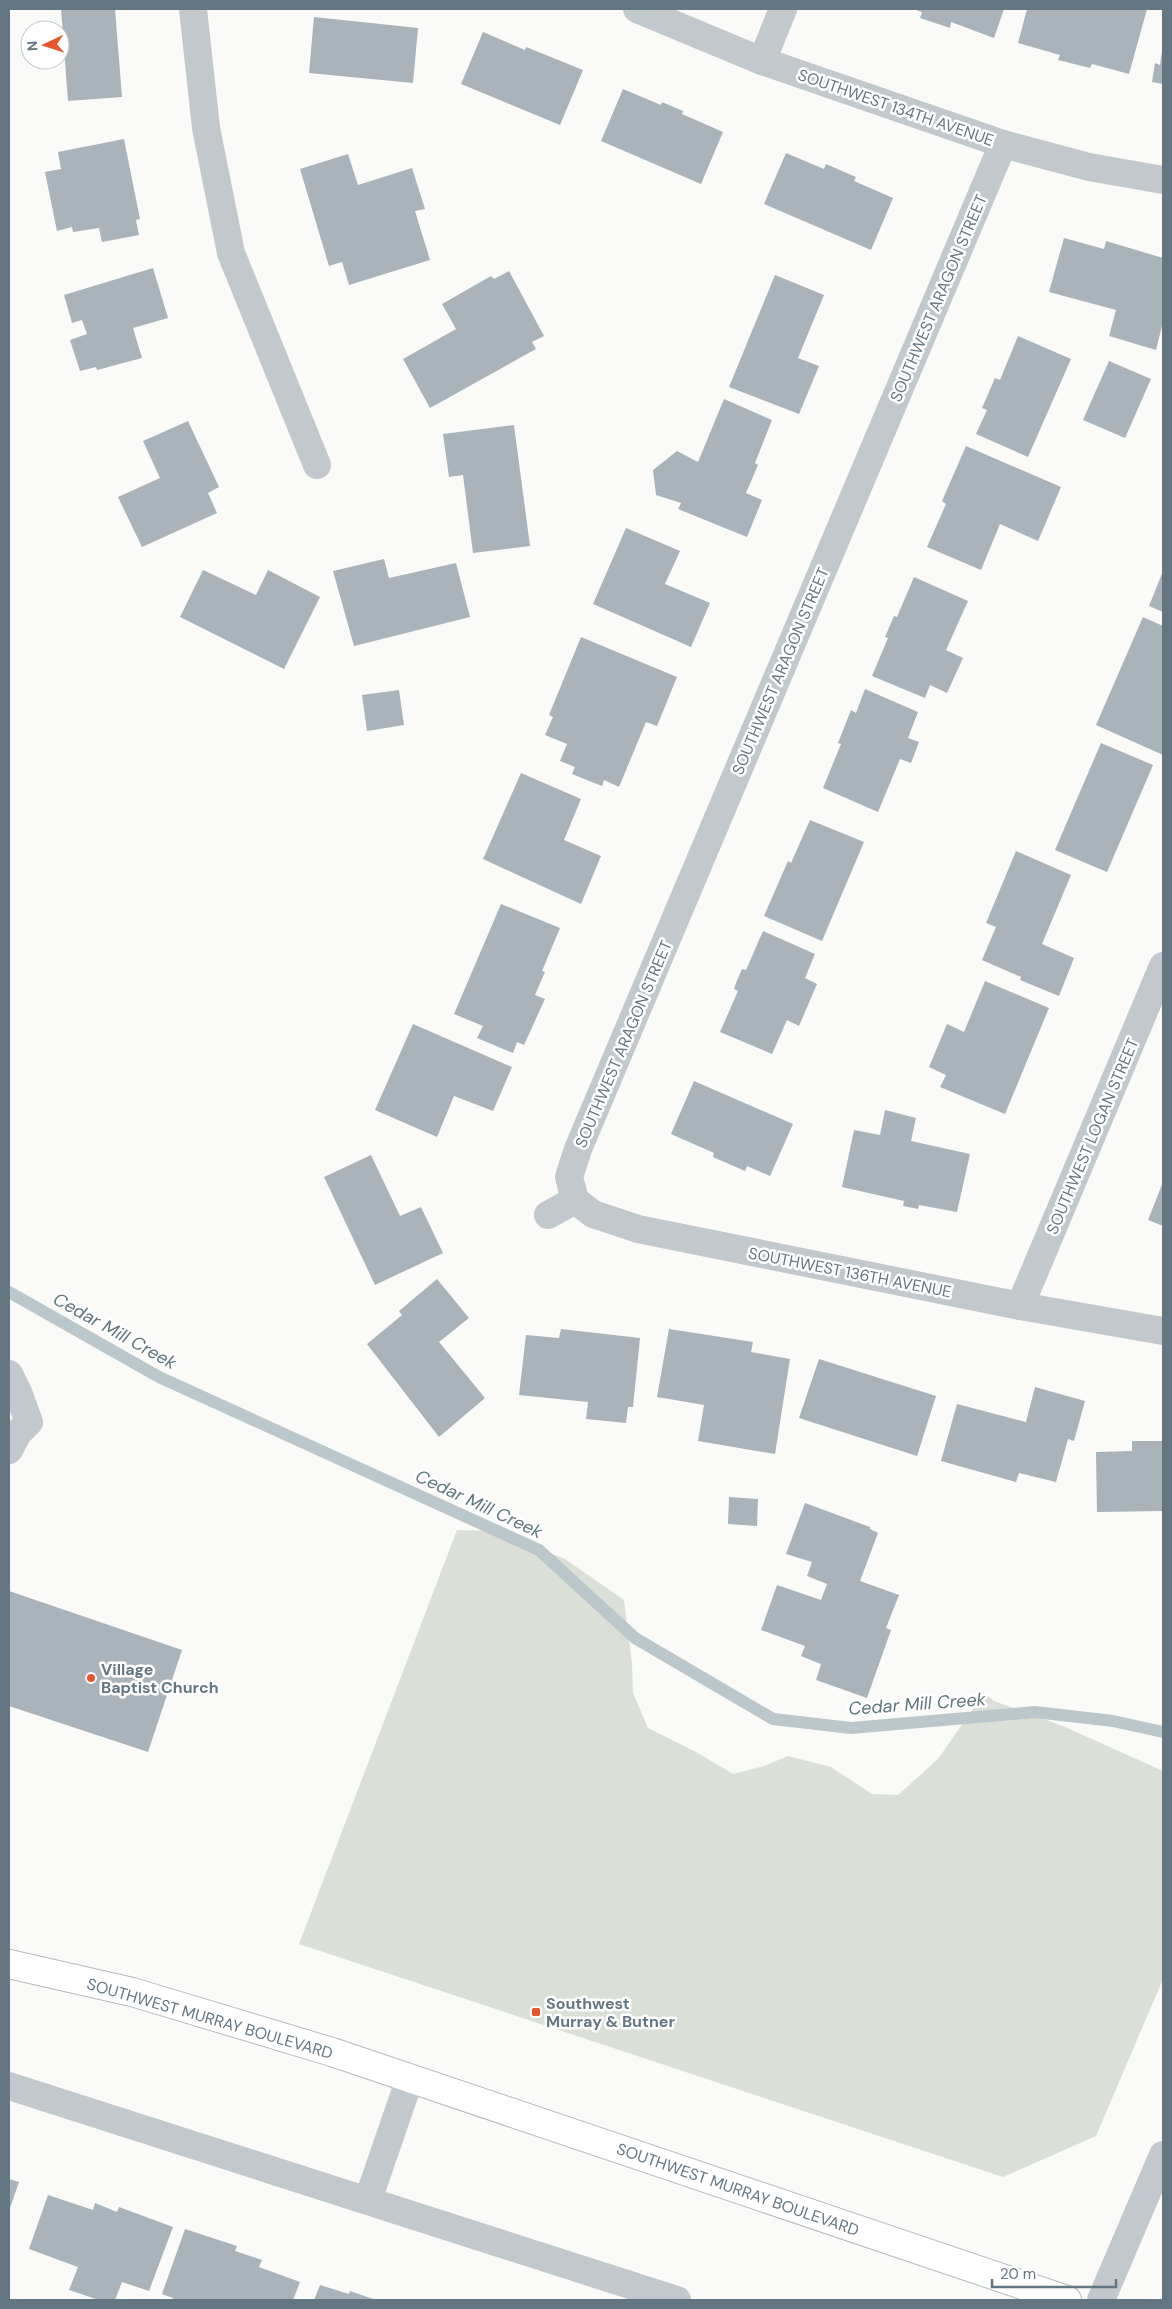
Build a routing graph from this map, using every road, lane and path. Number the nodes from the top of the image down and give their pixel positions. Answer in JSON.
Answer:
{"nodes":[{"id":1,"x":194,"y":9,"type":"edge"},
{"id":2,"x":637,"y":9,"type":"edge"},
{"id":3,"x":783,"y":9,"type":"edge"},
{"id":4,"x":762,"y":61,"type":"junction"},
{"id":5,"x":1003,"y":144,"type":"junction"},
{"id":6,"x":1163,"y":180,"type":"edge"},
{"id":7,"x":317,"y":465,"type":"dead end"},
{"id":8,"x":1163,"y":966,"type":"edge"},
{"id":9,"x":575,"y":1200,"type":"junction"},
{"id":10,"x":548,"y":1215,"type":"dead end"},
{"id":11,"x":1020,"y":1306,"type":"junction"},
{"id":12,"x":1163,"y":1331,"type":"edge"},
{"id":13,"x":9,"y":1374,"type":"edge"},
{"id":14,"x":9,"y":1450,"type":"edge"},
{"id":15,"x":9,"y":1964,"type":"edge"},
{"id":16,"x":410,"y":2078,"type":"junction"},
{"id":17,"x":9,"y":2086,"type":"edge"},
{"id":18,"x":1163,"y":2155,"type":"edge"},
{"id":19,"x":368,"y":2200,"type":"junction"},
{"id":20,"x":677,"y":2300,"type":"edge"},
{"id":21,"x":1067,"y":2300,"type":"edge"},
{"id":22,"x":1101,"y":2300,"type":"edge"}],
"edges":[{"from":1,"to":7,"type":"street"},
{"from":2,"to":4,"type":"street","name":"SOUTHWEST 134TH AVENUE"},
{"from":3,"to":4,"type":"street"},
{"from":4,"to":5,"type":"street","name":"SOUTHWEST 134TH AVENUE"},
{"from":5,"to":6,"type":"street","name":"SOUTHWEST 134TH AVENUE"},
{"from":5,"to":9,"type":"street","name":"SOUTHWEST ARAGON STREET"},
{"from":8,"to":11,"type":"street","name":"SOUTHWEST LOGAN STREET"},
{"from":9,"to":10,"type":"street"},
{"from":9,"to":11,"type":"street","name":"SOUTHWEST 136TH AVENUE"},
{"from":11,"to":12,"type":"street","name":"SOUTHWEST 136TH AVENUE"},
{"from":13,"to":14,"type":"street"},
{"from":15,"to":16,"type":"main road","name":"SOUTHWEST MURRAY BOULEVARD"},
{"from":16,"to":19,"type":"street"},
{"from":16,"to":21,"type":"main road","name":"SOUTHWEST MURRAY BOULEVARD"},
{"from":17,"to":19,"type":"street"},
{"from":18,"to":22,"type":"street"},
{"from":19,"to":20,"type":"street"}]}
